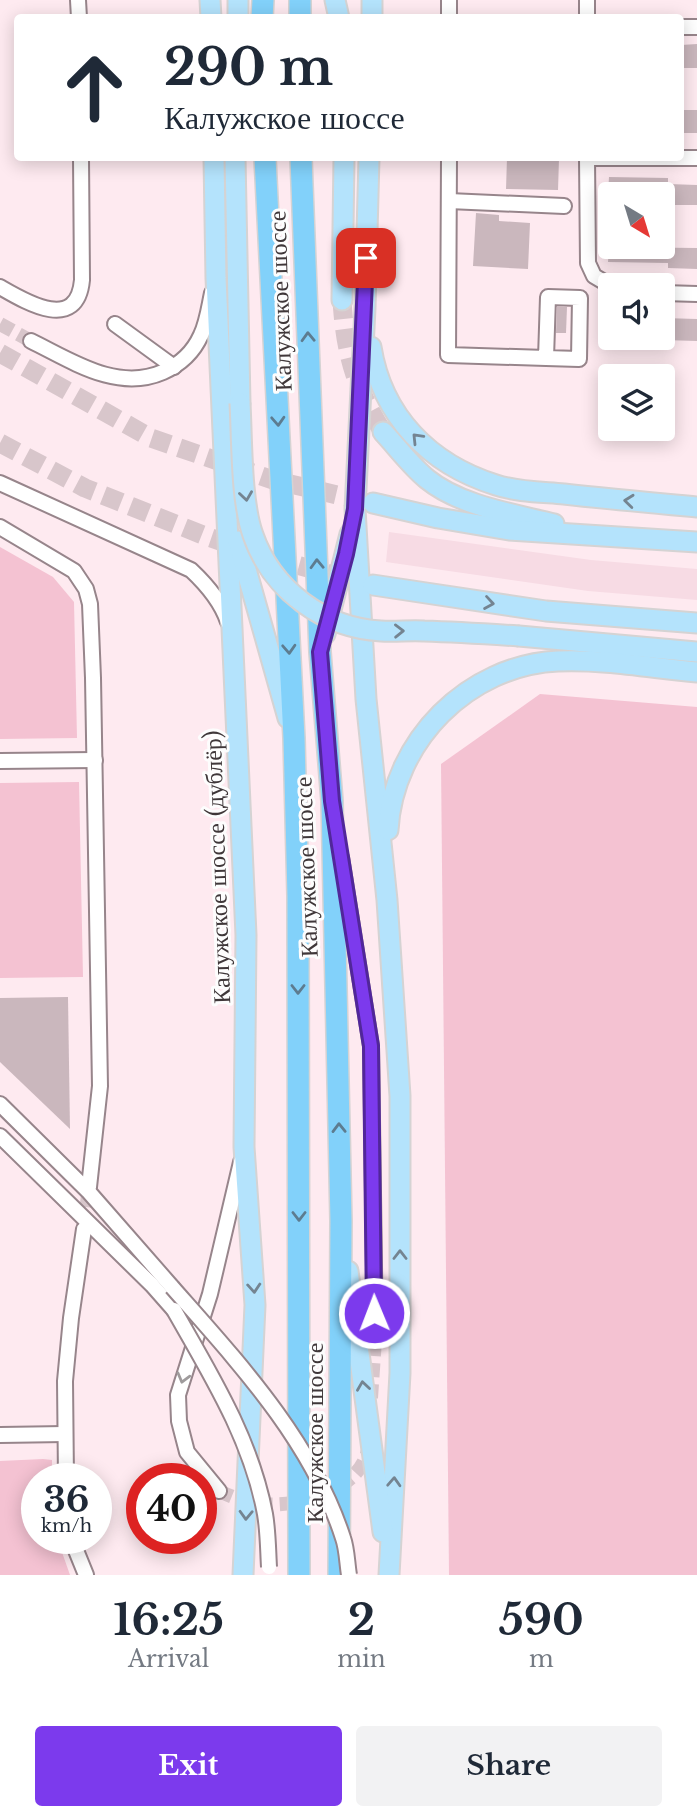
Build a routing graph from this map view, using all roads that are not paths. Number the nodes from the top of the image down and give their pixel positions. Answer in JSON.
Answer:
{"nodes":[{"id":1,"x":81,"y":161,"type":"edge"},
{"id":2,"x":214,"y":161,"type":"edge"},
{"id":3,"x":235,"y":161,"type":"edge"},
{"id":4,"x":265,"y":161,"type":"edge"},
{"id":5,"x":301,"y":161,"type":"edge"},
{"id":6,"x":344,"y":161,"type":"edge"},
{"id":7,"x":369,"y":161,"type":"edge"},
{"id":8,"x":449,"y":161,"type":"edge"},
{"id":9,"x":587,"y":161,"type":"edge"},
{"id":10,"x":449,"y":201,"type":"junction"},
{"id":11,"x":564,"y":206,"type":"dead end"},
{"id":12,"x":216,"y":278,"type":"junction"},
{"id":13,"x":598,"y":279,"type":"edge"},
{"id":14,"x":0,"y":288,"type":"edge"},
{"id":15,"x":675,"y":293,"type":"edge"},
{"id":16,"x":697,"y":294,"type":"edge"},
{"id":17,"x":342,"y":300,"type":"tunnel mouth"},
{"id":18,"x":365,"y":308,"type":"junction"},
{"id":19,"x":115,"y":324,"type":"dead end"},
{"id":20,"x":31,"y":341,"type":"tunnel mouth"},
{"id":21,"x":546,"y":358,"type":"junction"},
{"id":22,"x":174,"y":367,"type":"junction"},
{"id":23,"x":383,"y":432,"type":"tunnel mouth"},
{"id":24,"x":0,"y":483,"type":"edge"},
{"id":25,"x":228,"y":500,"type":"junction"},
{"id":26,"x":364,"y":506,"type":"junction"},
{"id":27,"x":697,"y":507,"type":"edge"},
{"id":28,"x":0,"y":527,"type":"edge"},
{"id":29,"x":592,"y":534,"type":"junction"},
{"id":30,"x":697,"y":542,"type":"edge"},
{"id":31,"x":373,"y":584,"type":"dead end"},
{"id":32,"x":697,"y":623,"type":"edge"},
{"id":33,"x":233,"y":636,"type":"junction"},
{"id":34,"x":320,"y":652,"type":"junction"},
{"id":35,"x":697,"y":652,"type":"edge"},
{"id":36,"x":697,"y":672,"type":"edge"},
{"id":37,"x":294,"y":738,"type":"junction"},
{"id":38,"x":95,"y":760,"type":"junction"},
{"id":39,"x":0,"y":761,"type":"edge"},
{"id":40,"x":332,"y":801,"type":"junction"},
{"id":41,"x":387,"y":900,"type":"junction"},
{"id":42,"x":0,"y":1104,"type":"edge"},
{"id":43,"x":0,"y":1136,"type":"edge"},
{"id":44,"x":244,"y":1147,"type":"junction"},
{"id":45,"x":89,"y":1187,"type":"tunnel mouth"},
{"id":46,"x":341,"y":1221,"type":"junction"},
{"id":47,"x":84,"y":1229,"type":"tunnel mouth"},
{"id":48,"x":375,"y":1340,"type":"tunnel mouth"},
{"id":49,"x":65,"y":1434,"type":"junction"},
{"id":50,"x":0,"y":1435,"type":"edge"},
{"id":51,"x":66,"y":1463,"type":"edge"},
{"id":52,"x":219,"y":1490,"type":"tunnel mouth"},
{"id":53,"x":77,"y":1554,"type":"edge"},
{"id":54,"x":269,"y":1571,"type":"edge"},
{"id":55,"x":86,"y":1575,"type":"edge"},
{"id":56,"x":243,"y":1575,"type":"edge"},
{"id":57,"x":299,"y":1575,"type":"edge"},
{"id":58,"x":339,"y":1575,"type":"edge"},
{"id":59,"x":349,"y":1575,"type":"edge"},
{"id":60,"x":388,"y":1575,"type":"edge"}],
"edges":[{"from":1,"to":14,"type":"street"},
{"from":2,"to":12,"type":"main road","name":"Калужское шоссе (дублёр)"},
{"from":3,"to":35,"type":"main road","one_way":true,"bridge":true},
{"from":4,"to":37,"type":"highway","name":"Калужское шоссе","one_way":true},
{"from":34,"to":5,"type":"highway","name":"Калужское шоссе","one_way":true},
{"from":6,"to":17,"type":"main road"},
{"from":7,"to":18,"type":"main road"},
{"from":8,"to":10,"type":"street"},
{"from":9,"to":13,"type":"street"},
{"from":10,"to":11,"type":"street"},
{"from":10,"to":21,"type":"street"},
{"from":12,"to":22,"type":"street"},
{"from":12,"to":25,"type":"main road","name":"Калужское шоссе (дублёр)"},
{"from":15,"to":16,"type":"street"},
{"from":18,"to":26,"type":"main road"},
{"from":27,"to":18,"type":"main road","one_way":true},
{"from":19,"to":22,"type":"street"},
{"from":20,"to":22,"type":"street"},
{"from":21,"to":21,"type":"street"},
{"from":23,"to":29,"type":"main road"},
{"from":24,"to":33,"type":"street"},
{"from":25,"to":33,"type":"main road","name":"Калужское шоссе (дублёр)"},
{"from":25,"to":37,"type":"main road"},
{"from":26,"to":29,"type":"main road"},
{"from":26,"to":34,"type":"main road"},
{"from":26,"to":41,"type":"main road"},
{"from":28,"to":38,"type":"street"},
{"from":29,"to":30,"type":"main road"},
{"from":31,"to":32,"type":"main road","one_way":true},
{"from":33,"to":44,"type":"main road","name":"Калужское шоссе (дублёр)"},
{"from":34,"to":40,"type":"highway","name":"Калужское шоссе"},
{"from":36,"to":41,"type":"main road"},
{"from":37,"to":57,"type":"highway","name":"Калужское шоссе","one_way":true},
{"from":38,"to":39,"type":"street"},
{"from":38,"to":45,"type":"street"},
{"from":46,"to":40,"type":"highway","name":"Калужское шоссе","one_way":true},
{"from":40,"to":48,"type":"street"},
{"from":60,"to":41,"type":"main road","one_way":true},
{"from":42,"to":59,"type":"street","bridge":true},
{"from":43,"to":54,"type":"street","bridge":true},
{"from":44,"to":52,"type":"street","one_way":true},
{"from":44,"to":56,"type":"main road","name":"Калужское шоссе (дублёр)","one_way":true},
{"from":46,"to":58,"type":"highway","name":"Калужское шоссе"},
{"from":60,"to":46,"type":"main road","one_way":true},
{"from":47,"to":49,"type":"street"},
{"from":49,"to":50,"type":"street"},
{"from":49,"to":51,"type":"street"},
{"from":53,"to":55,"type":"street"}]}
